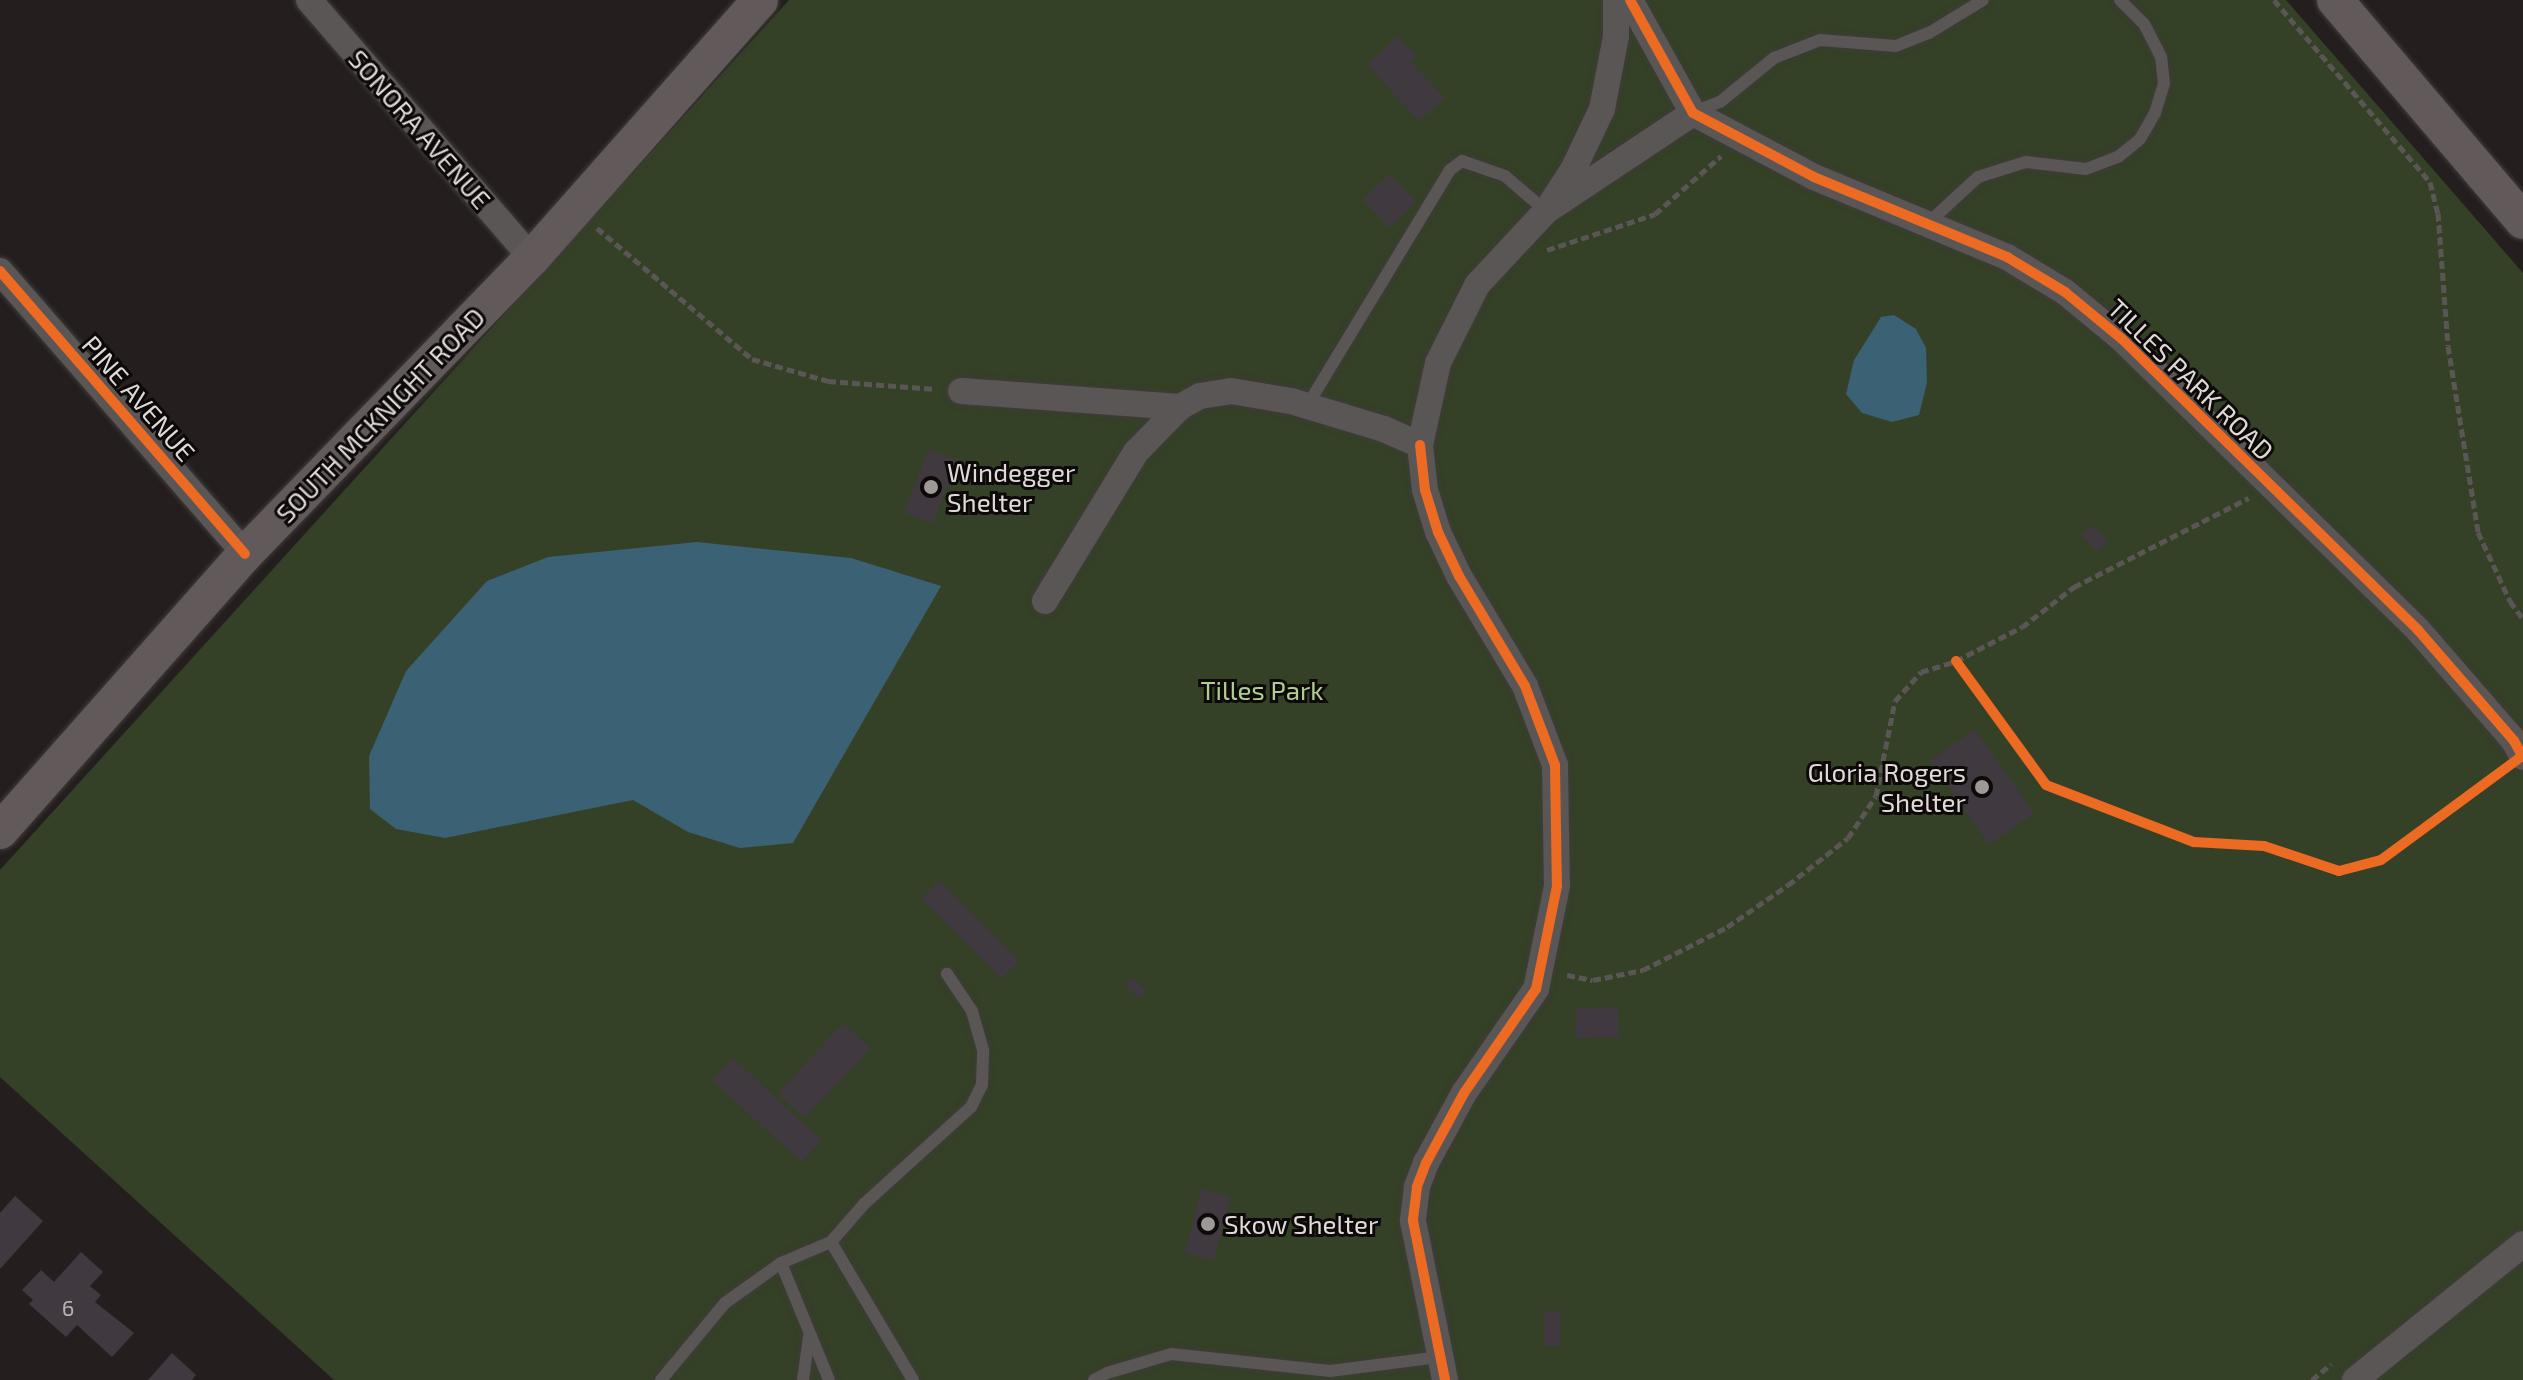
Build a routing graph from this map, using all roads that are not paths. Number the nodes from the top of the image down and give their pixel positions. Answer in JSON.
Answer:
{"nodes":[{"id":1,"x":309,"y":0,"type":"edge"},
{"id":2,"x":760,"y":0,"type":"edge"},
{"id":3,"x":1616,"y":0,"type":"edge"},
{"id":4,"x":1630,"y":0,"type":"edge"},
{"id":5,"x":1983,"y":0,"type":"edge"},
{"id":6,"x":2120,"y":0,"type":"edge"},
{"id":7,"x":2335,"y":0,"type":"edge"},
{"id":8,"x":1693,"y":113,"type":"junction"},
{"id":9,"x":1546,"y":211,"type":"junction"},
{"id":10,"x":2523,"y":221,"type":"edge"},
{"id":11,"x":1928,"y":223,"type":"junction"},
{"id":12,"x":532,"y":258,"type":"junction"},
{"id":13,"x":0,"y":271,"type":"edge"},
{"id":14,"x":961,"y":391,"type":"road end"},
{"id":15,"x":1307,"y":406,"type":"junction"},
{"id":16,"x":1180,"y":407,"type":"junction"},
{"id":17,"x":1420,"y":445,"type":"junction"},
{"id":18,"x":245,"y":554,"type":"junction"},
{"id":19,"x":1045,"y":601,"type":"dead end"},
{"id":20,"x":2522,"y":756,"type":"edge"},
{"id":21,"x":0,"y":831,"type":"edge"},
{"id":22,"x":947,"y":974,"type":"dead end"},
{"id":23,"x":831,"y":1242,"type":"junction"},
{"id":24,"x":2523,"y":1244,"type":"edge"},
{"id":25,"x":781,"y":1263,"type":"junction"},
{"id":26,"x":809,"y":1337,"type":"junction"},
{"id":27,"x":1442,"y":1368,"type":"edge"},
{"id":28,"x":661,"y":1380,"type":"edge"},
{"id":29,"x":803,"y":1380,"type":"edge"},
{"id":30,"x":829,"y":1380,"type":"edge"},
{"id":31,"x":913,"y":1380,"type":"edge"},
{"id":32,"x":1094,"y":1380,"type":"edge"},
{"id":33,"x":2355,"y":1380,"type":"edge"}],
"edges":[{"from":1,"to":12,"type":"street","name":"SONORA AVENUE"},
{"from":2,"to":12,"type":"main road","name":"SOUTH MCKNIGHT ROAD"},
{"from":3,"to":9,"type":"street"},
{"from":4,"to":8,"type":"street"},
{"from":5,"to":8,"type":"lane"},
{"from":6,"to":11,"type":"lane"},
{"from":7,"to":10,"type":"main road"},
{"from":8,"to":9,"type":"street"},
{"from":8,"to":11,"type":"street","name":"TILLES PARK ROAD"},
{"from":9,"to":15,"type":"lane"},
{"from":9,"to":17,"type":"street"},
{"from":11,"to":20,"type":"street","name":"TILLES PARK ROAD"},
{"from":12,"to":18,"type":"main road","name":"SOUTH MCKNIGHT ROAD"},
{"from":13,"to":18,"type":"street","name":"PINE AVENUE"},
{"from":14,"to":16,"type":"street"},
{"from":15,"to":16,"type":"street"},
{"from":15,"to":17,"type":"street"},
{"from":16,"to":19,"type":"street"},
{"from":17,"to":27,"type":"street"},
{"from":18,"to":21,"type":"main road","name":"SOUTH MCKNIGHT ROAD"},
{"from":22,"to":23,"type":"lane"},
{"from":23,"to":25,"type":"lane"},
{"from":23,"to":31,"type":"lane"},
{"from":24,"to":33,"type":"street"},
{"from":25,"to":26,"type":"lane"},
{"from":25,"to":28,"type":"lane"},
{"from":26,"to":29,"type":"lane"},
{"from":26,"to":30,"type":"lane"},
{"from":27,"to":32,"type":"lane"}]}
